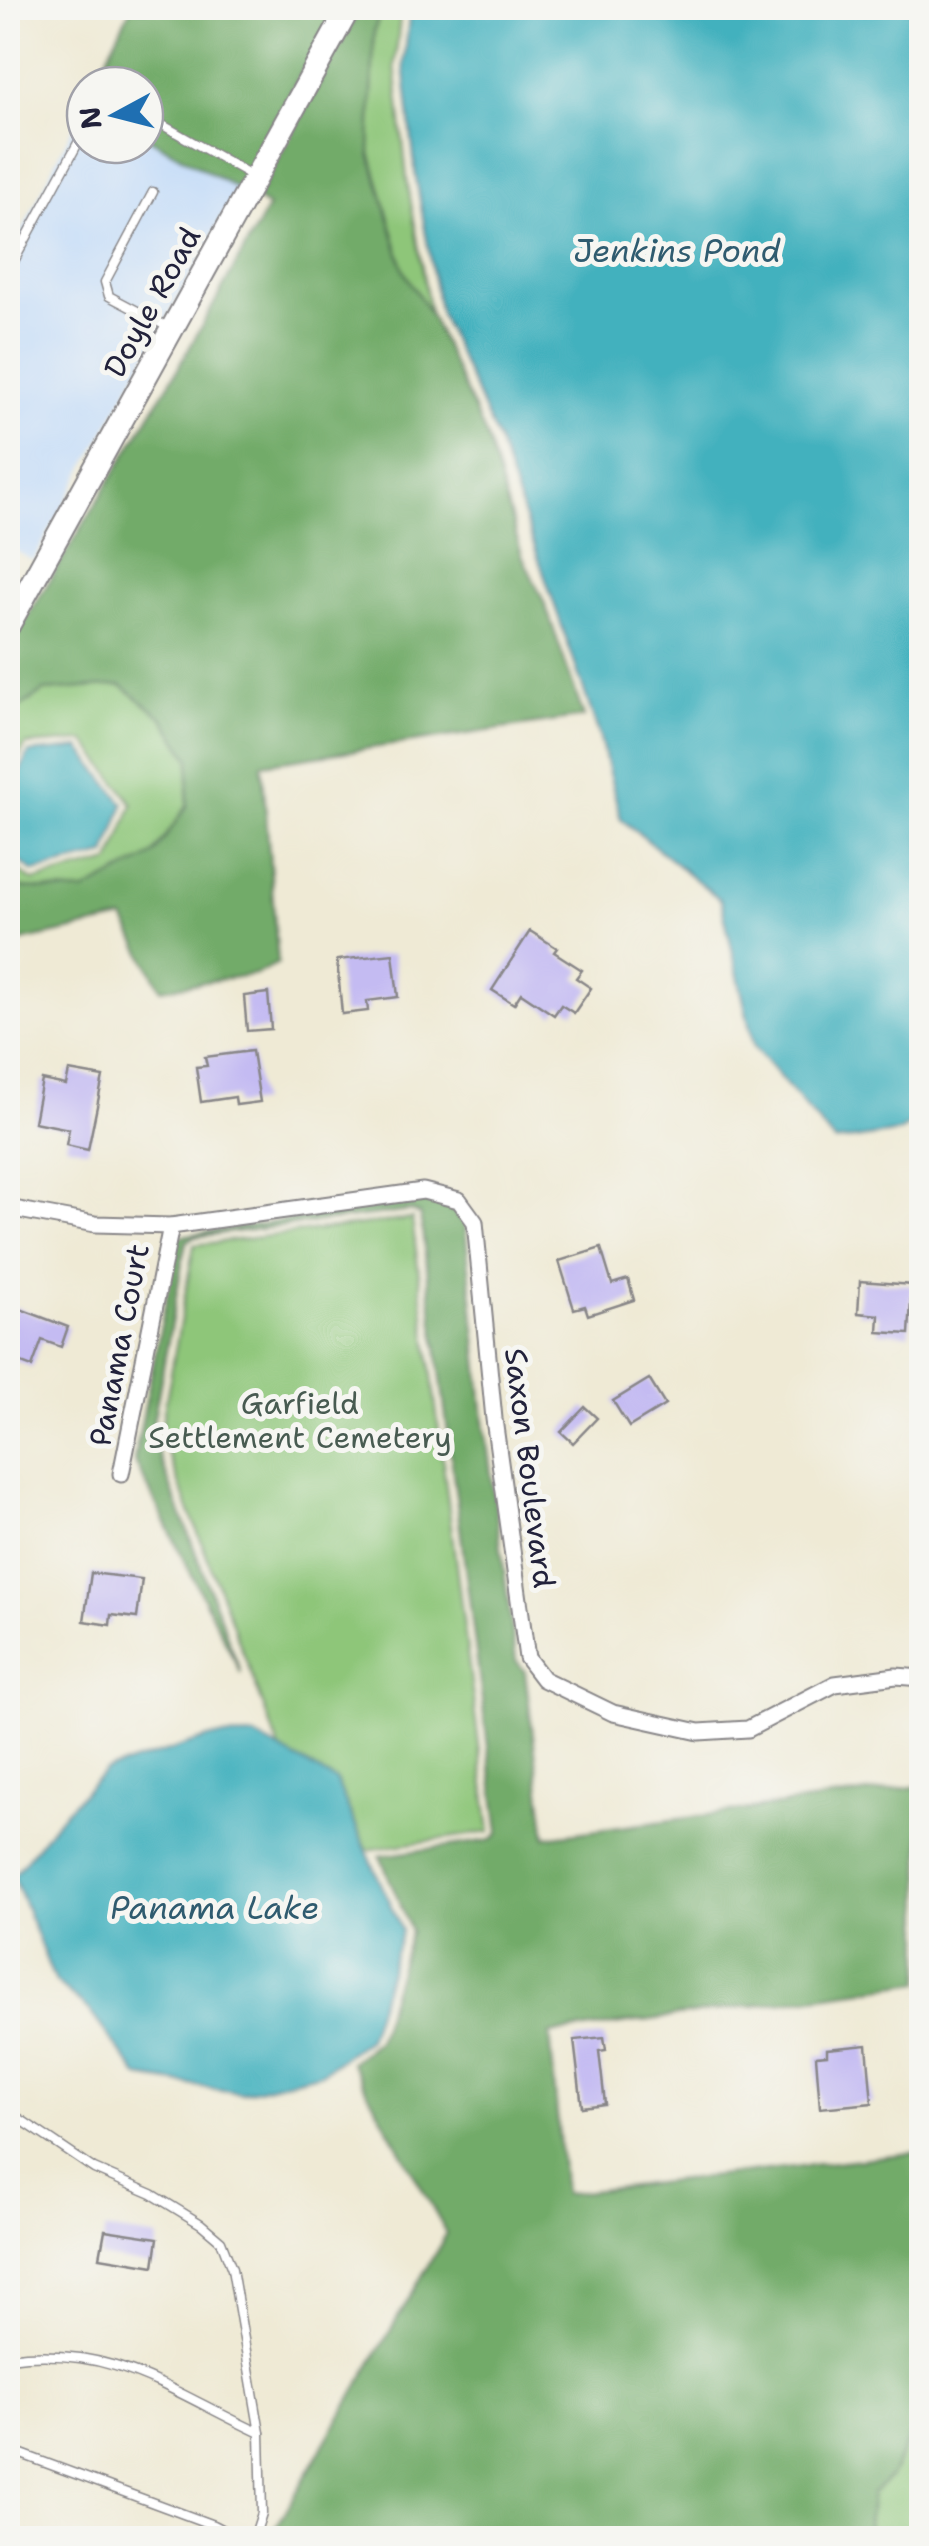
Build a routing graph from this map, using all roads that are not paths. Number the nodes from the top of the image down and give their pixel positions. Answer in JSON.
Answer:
{"nodes":[{"id":1,"x":349,"y":8,"type":"edge"},
{"id":2,"x":165,"y":126,"type":"edge"},
{"id":3,"x":66,"y":165,"type":"edge"},
{"id":4,"x":256,"y":177,"type":"junction"},
{"id":5,"x":153,"y":192,"type":"dead end"},
{"id":6,"x":8,"y":272,"type":"edge"},
{"id":7,"x":172,"y":330,"type":"junction"},
{"id":8,"x":8,"y":626,"type":"edge"},
{"id":9,"x":8,"y":1208,"type":"edge"},
{"id":10,"x":170,"y":1226,"type":"junction"},
{"id":11,"x":121,"y":1474,"type":"dead end"},
{"id":12,"x":922,"y":1678,"type":"edge"},
{"id":13,"x":8,"y":2111,"type":"edge"},
{"id":14,"x":8,"y":2358,"type":"edge"},
{"id":15,"x":260,"y":2433,"type":"junction"},
{"id":16,"x":8,"y":2449,"type":"edge"},
{"id":17,"x":238,"y":2538,"type":"edge"},
{"id":18,"x":254,"y":2538,"type":"edge"}],
"edges":[{"from":1,"to":4,"type":"main road","name":"Doyle Road"},
{"from":2,"to":4,"type":"lane"},
{"from":3,"to":6,"type":"lane"},
{"from":4,"to":7,"type":"main road","name":"Doyle Road"},
{"from":5,"to":7,"type":"lane"},
{"from":7,"to":8,"type":"main road","name":"Doyle Road"},
{"from":9,"to":10,"type":"street","name":"Saxon Boulevard"},
{"from":10,"to":11,"type":"street","name":"Panama Court"},
{"from":10,"to":12,"type":"street","name":"Saxon Boulevard"},
{"from":13,"to":15,"type":"lane"},
{"from":14,"to":15,"type":"lane"},
{"from":15,"to":18,"type":"lane"},
{"from":16,"to":17,"type":"lane"}]}
